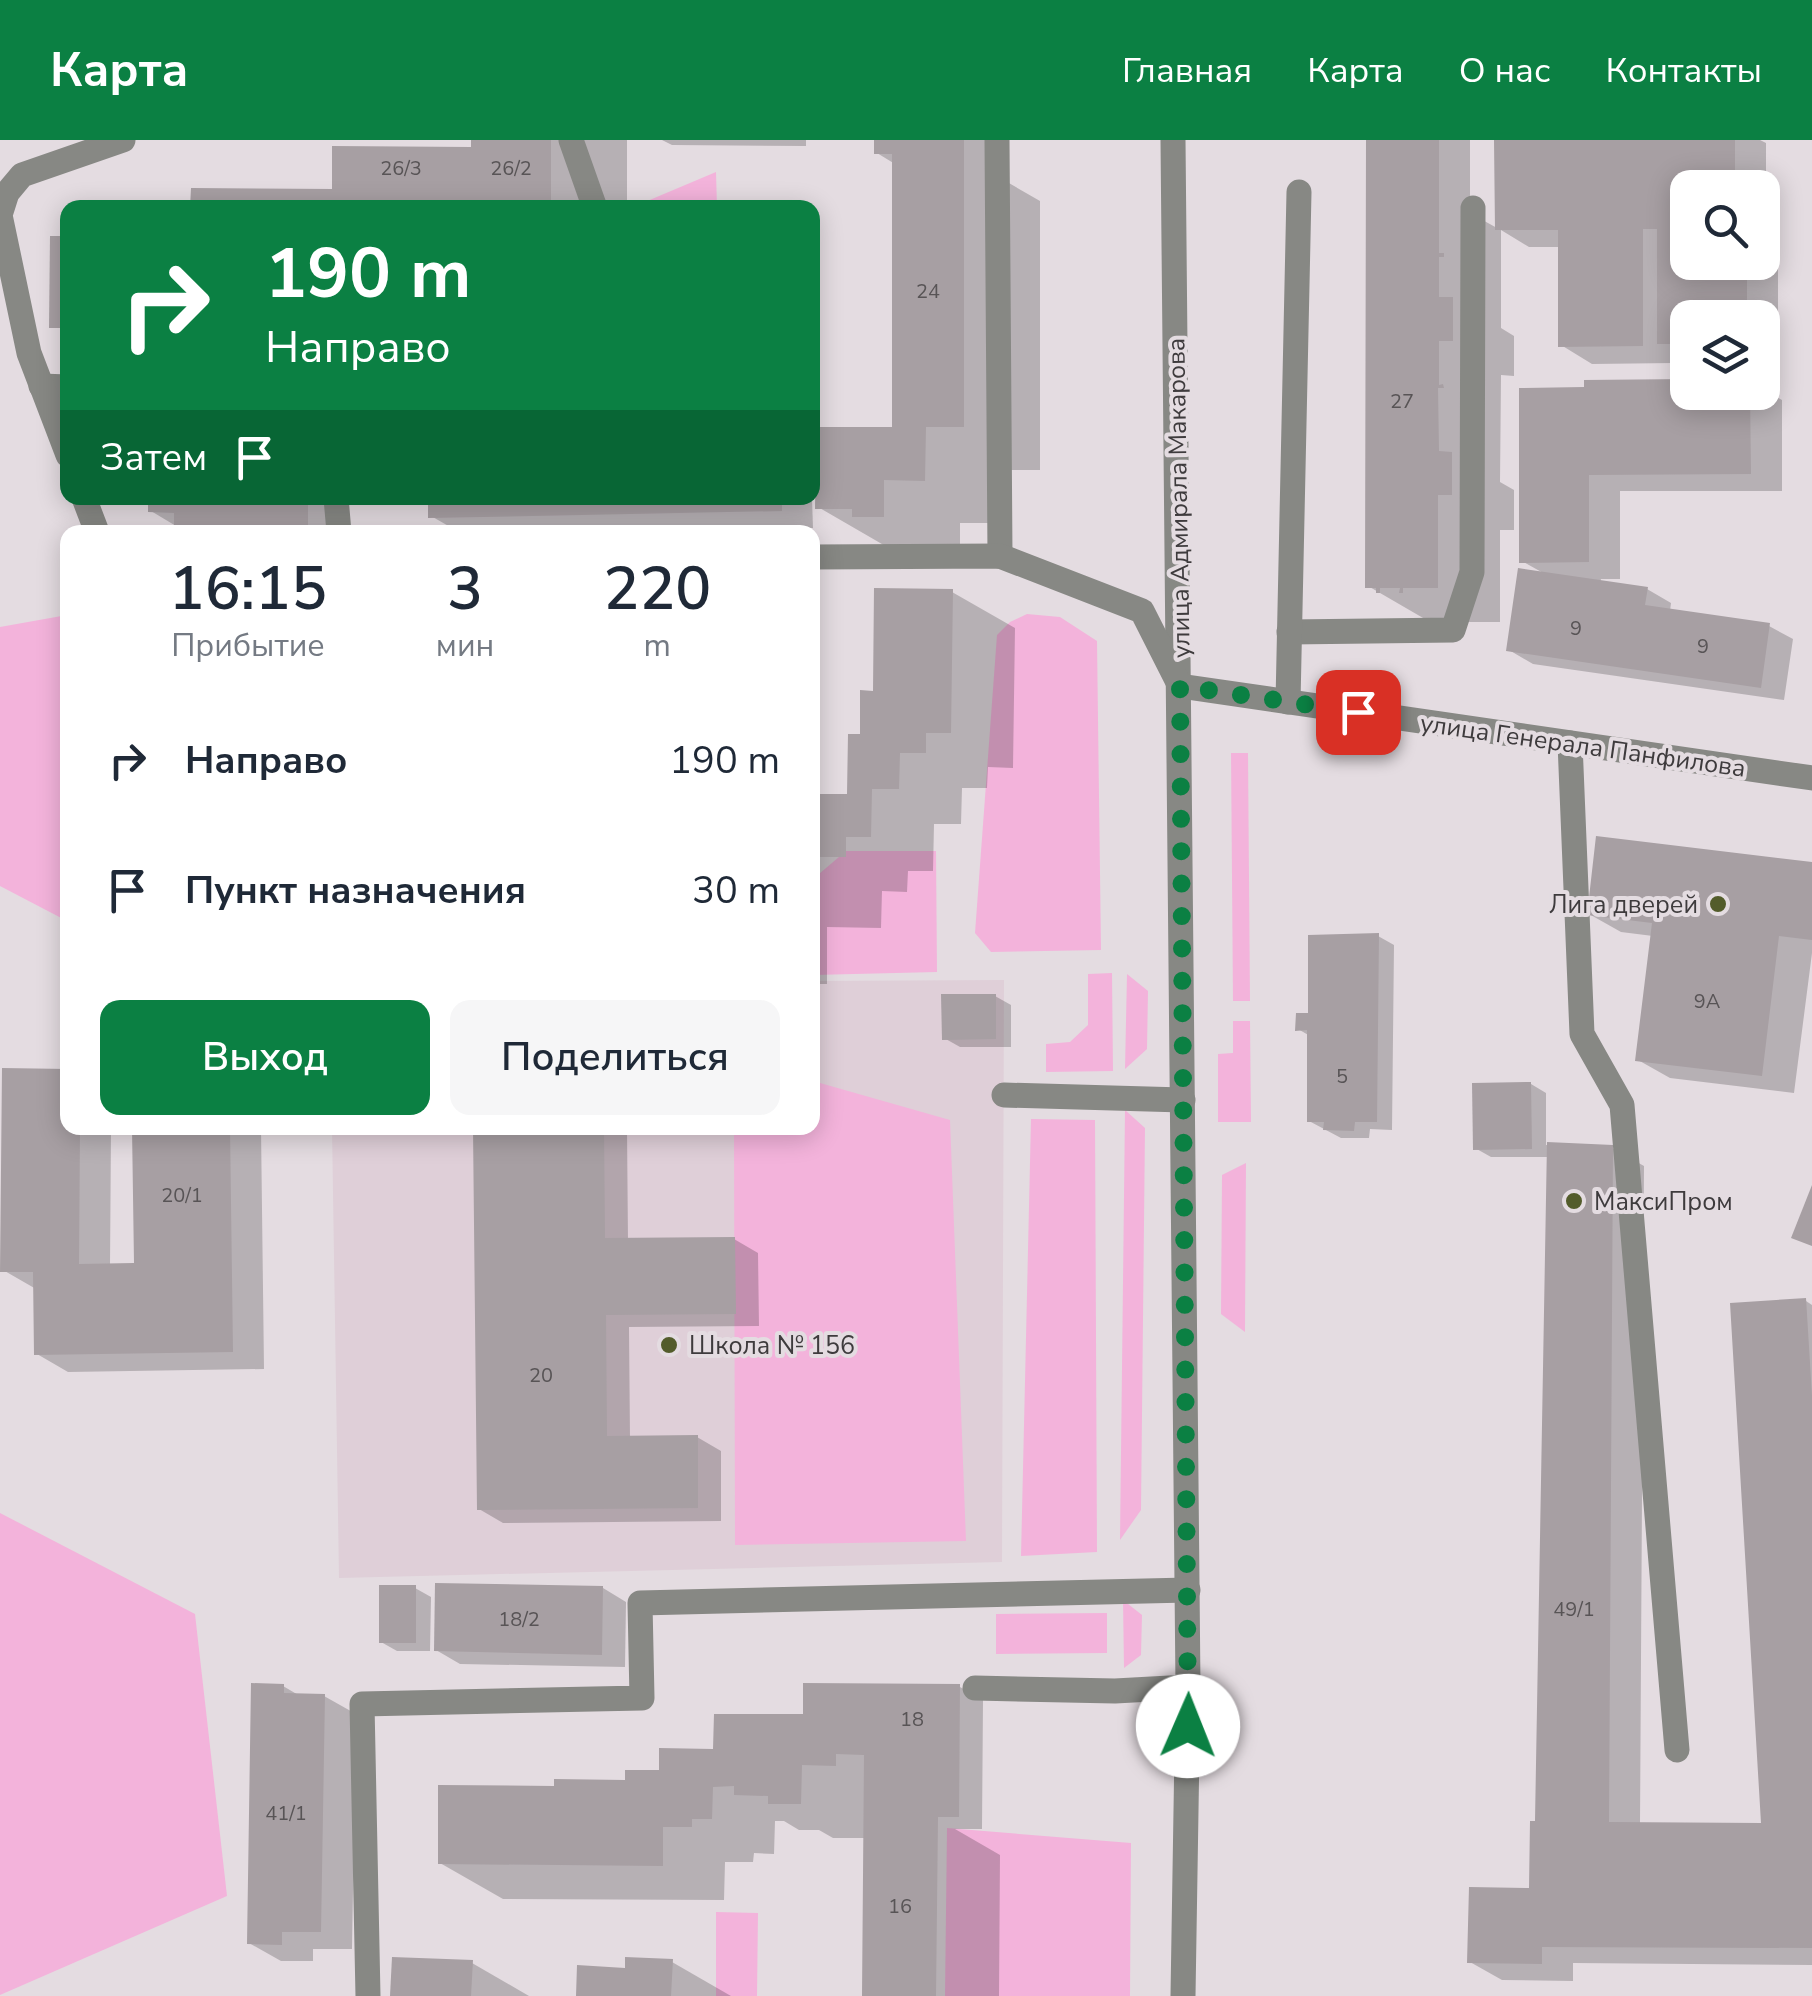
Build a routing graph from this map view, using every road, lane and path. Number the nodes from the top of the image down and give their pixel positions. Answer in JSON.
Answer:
{"nodes":[{"id":1,"x":123,"y":140,"type":"edge"},
{"id":2,"x":571,"y":140,"type":"edge"},
{"id":3,"x":998,"y":140,"type":"edge"},
{"id":4,"x":1173,"y":140,"type":"edge"},
{"id":5,"x":1299,"y":192,"type":"dead end"},
{"id":6,"x":592,"y":200,"type":"edge"},
{"id":7,"x":1474,"y":208,"type":"dead end"},
{"id":8,"x":41,"y":386,"type":"junction"},
{"id":9,"x":60,"y":387,"type":"edge"},
{"id":10,"x":60,"y":435,"type":"edge"},
{"id":11,"x":1000,"y":556,"type":"junction"},
{"id":12,"x":820,"y":557,"type":"edge"},
{"id":13,"x":1289,"y":632,"type":"junction"},
{"id":14,"x":1180,"y":686,"type":"junction"},
{"id":15,"x":1288,"y":702,"type":"junction"},
{"id":16,"x":1570,"y":743,"type":"junction"},
{"id":17,"x":1812,"y":778,"type":"edge"},
{"id":18,"x":1004,"y":1096,"type":"dead end"},
{"id":19,"x":1184,"y":1100,"type":"junction"},
{"id":20,"x":1188,"y":1590,"type":"junction"},
{"id":21,"x":1188,"y":1687,"type":"junction"},
{"id":22,"x":974,"y":1688,"type":"dead end"},
{"id":23,"x":1677,"y":1750,"type":"dead end"},
{"id":24,"x":368,"y":1996,"type":"edge"},
{"id":25,"x":1183,"y":1996,"type":"edge"}],
"edges":[{"from":1,"to":8,"type":"street"},
{"from":2,"to":6,"type":"street"},
{"from":3,"to":11,"type":"street"},
{"from":4,"to":14,"type":"street","name":"улица Адмирала Макарова"},
{"from":5,"to":13,"type":"street"},
{"from":7,"to":13,"type":"street"},
{"from":8,"to":9,"type":"street"},
{"from":8,"to":10,"type":"street"},
{"from":11,"to":12,"type":"street"},
{"from":11,"to":14,"type":"street"},
{"from":13,"to":15,"type":"street"},
{"from":14,"to":15,"type":"street","name":"улица Генерала Панфилова"},
{"from":14,"to":19,"type":"street","name":"улица Адмирала Макарова"},
{"from":15,"to":16,"type":"street","name":"улица Генерала Панфилова"},
{"from":16,"to":17,"type":"street","name":"улица Генерала Панфилова"},
{"from":16,"to":23,"type":"street"},
{"from":18,"to":19,"type":"street"},
{"from":19,"to":20,"type":"street","name":"улица Адмирала Макарова"},
{"from":20,"to":21,"type":"street","name":"улица Адмирала Макарова"},
{"from":20,"to":24,"type":"street"},
{"from":21,"to":22,"type":"street"},
{"from":21,"to":25,"type":"street","name":"улица Адмирала Макарова"}]}
